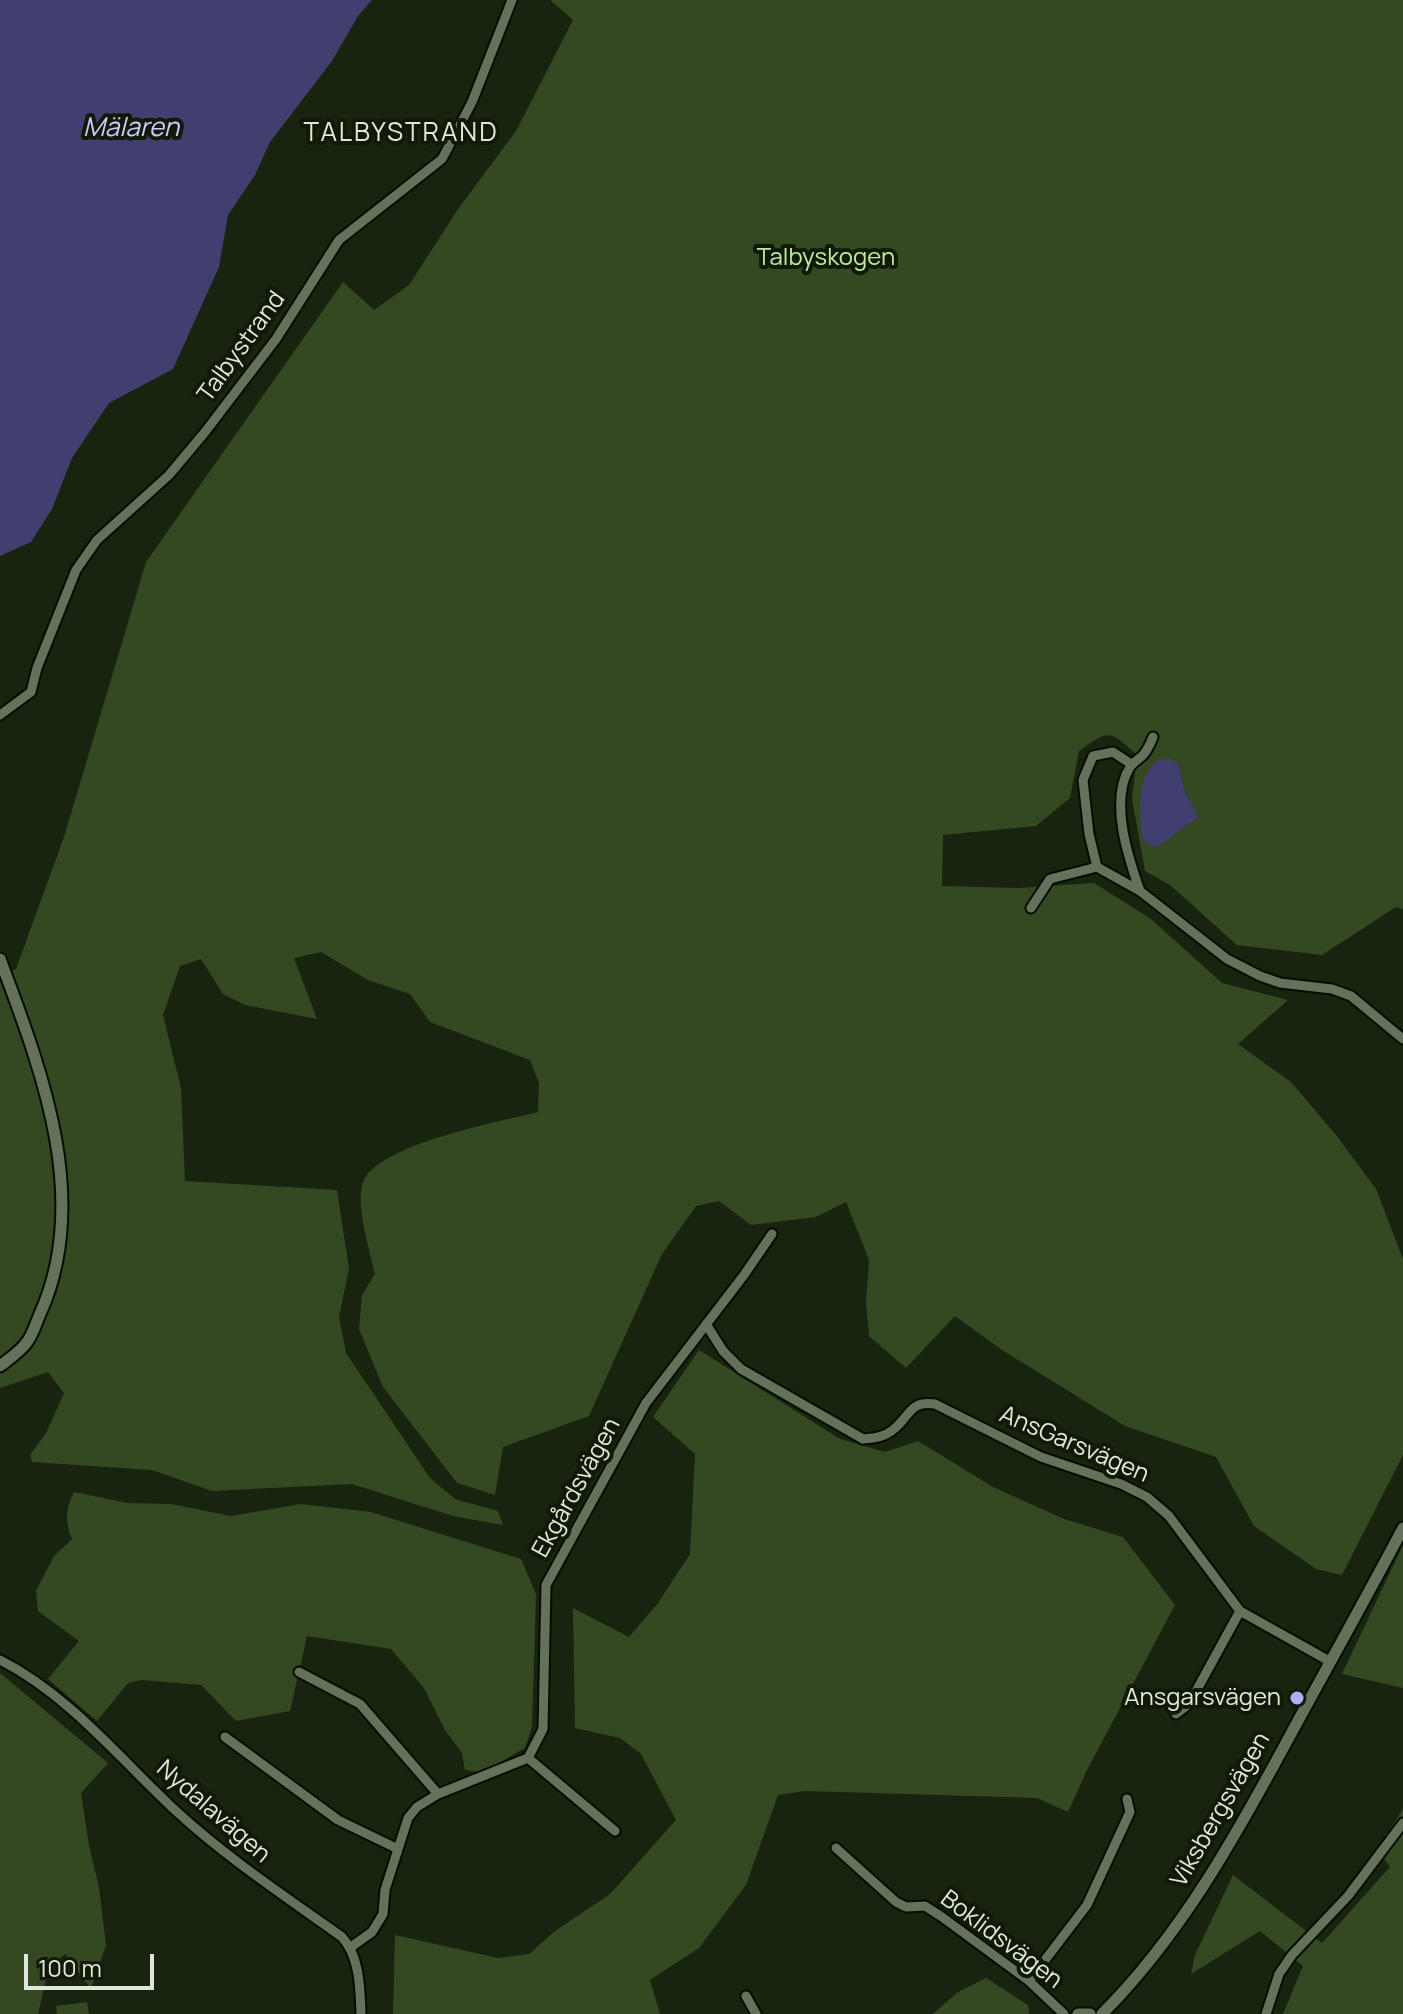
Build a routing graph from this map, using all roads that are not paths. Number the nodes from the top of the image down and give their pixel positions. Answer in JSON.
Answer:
{"nodes":[{"id":1,"x":512,"y":0,"type":"edge"},
{"id":2,"x":0,"y":715,"type":"edge"},
{"id":3,"x":1153,"y":737,"type":"dead end"},
{"id":4,"x":1131,"y":764,"type":"junction"},
{"id":5,"x":1097,"y":867,"type":"junction"},
{"id":6,"x":1140,"y":891,"type":"junction"},
{"id":7,"x":1031,"y":908,"type":"dead end"},
{"id":8,"x":0,"y":959,"type":"edge"},
{"id":9,"x":1403,"y":1039,"type":"edge"},
{"id":10,"x":772,"y":1234,"type":"dead end"},
{"id":11,"x":706,"y":1324,"type":"junction"},
{"id":12,"x":0,"y":1366,"type":"edge"},
{"id":13,"x":1403,"y":1528,"type":"edge"},
{"id":14,"x":1240,"y":1611,"type":"junction"},
{"id":15,"x":0,"y":1660,"type":"edge"},
{"id":16,"x":1331,"y":1662,"type":"junction"},
{"id":17,"x":299,"y":1672,"type":"dead end"},
{"id":18,"x":1176,"y":1714,"type":"dead end"},
{"id":19,"x":225,"y":1737,"type":"dead end"},
{"id":20,"x":528,"y":1758,"type":"junction"},
{"id":21,"x":438,"y":1794,"type":"junction"},
{"id":22,"x":1127,"y":1799,"type":"dead end"},
{"id":23,"x":1403,"y":1823,"type":"edge"},
{"id":24,"x":615,"y":1831,"type":"dead end"},
{"id":25,"x":836,"y":1848,"type":"dead end"},
{"id":26,"x":398,"y":1849,"type":"junction"},
{"id":27,"x":351,"y":1947,"type":"junction"},
{"id":28,"x":1029,"y":1981,"type":"junction"},
{"id":29,"x":746,"y":1996,"type":"dead end"},
{"id":30,"x":361,"y":2014,"type":"edge"},
{"id":31,"x":756,"y":2014,"type":"edge"},
{"id":32,"x":1064,"y":2014,"type":"edge"},
{"id":33,"x":1078,"y":2014,"type":"edge"},
{"id":34,"x":1090,"y":2014,"type":"edge"},
{"id":35,"x":1102,"y":2014,"type":"edge"},
{"id":36,"x":1266,"y":2014,"type":"edge"}],
"edges":[{"from":1,"to":2,"type":"street","name":"Talbystrand"},
{"from":3,"to":4,"type":"street"},
{"from":4,"to":5,"type":"street"},
{"from":4,"to":6,"type":"street"},
{"from":5,"to":6,"type":"street"},
{"from":5,"to":7,"type":"street"},
{"from":6,"to":9,"type":"street"},
{"from":8,"to":12,"type":"street"},
{"from":10,"to":11,"type":"street","name":"Ekgårdsvägen"},
{"from":11,"to":14,"type":"street","name":"AnsGarsvägen"},
{"from":11,"to":20,"type":"street","name":"Ekgårdsvägen"},
{"from":13,"to":16,"type":"street","name":"Viksbergsvägen"},
{"from":14,"to":16,"type":"street","name":"AnsGarsvägen"},
{"from":14,"to":18,"type":"street"},
{"from":15,"to":27,"type":"street","name":"Nydalavägen"},
{"from":16,"to":35,"type":"street","name":"Viksbergsvägen"},
{"from":17,"to":21,"type":"street"},
{"from":19,"to":26,"type":"street"},
{"from":20,"to":21,"type":"street"},
{"from":20,"to":24,"type":"street"},
{"from":21,"to":26,"type":"street"},
{"from":22,"to":28,"type":"street"},
{"from":23,"to":36,"type":"street"},
{"from":25,"to":28,"type":"street","name":"Boklidsvägen"},
{"from":26,"to":27,"type":"street"},
{"from":27,"to":30,"type":"street"},
{"from":28,"to":32,"type":"street","name":"Boklidsvägen"},
{"from":29,"to":31,"type":"street"},
{"from":33,"to":34,"type":"street"}]}
